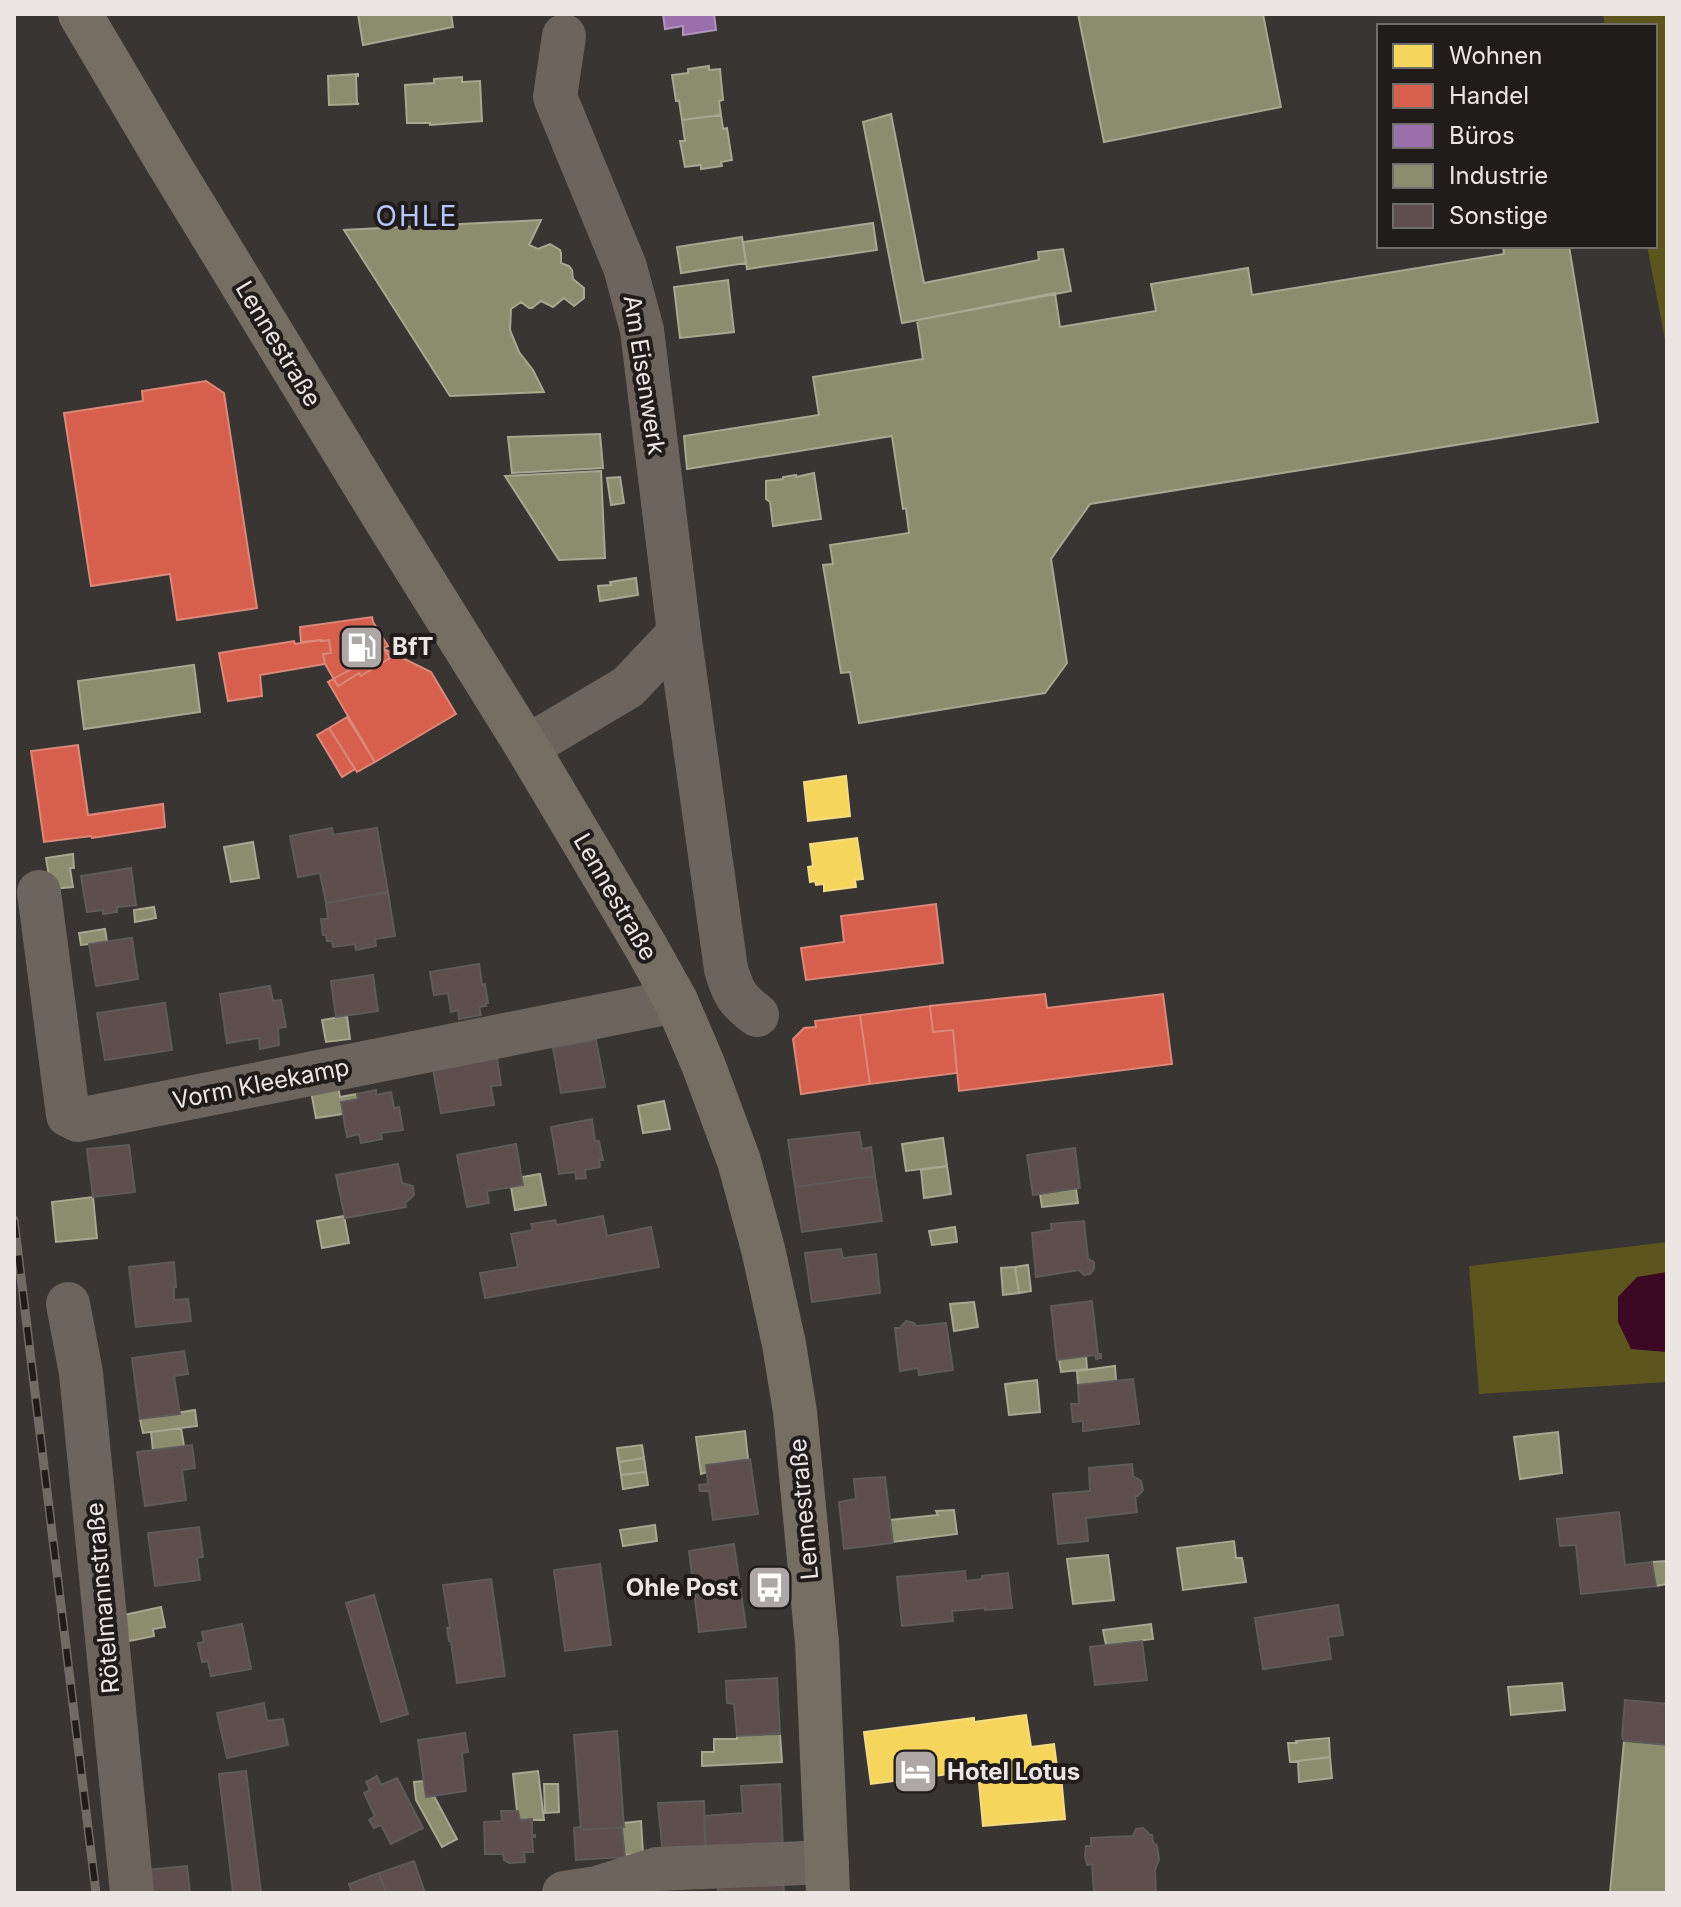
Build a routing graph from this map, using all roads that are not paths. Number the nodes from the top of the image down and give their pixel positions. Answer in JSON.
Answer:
{"nodes":[{"id":1,"x":80,"y":14,"type":"edge"},
{"id":2,"x":564,"y":36,"type":"dead end"},
{"id":3,"x":679,"y":633,"type":"junction"},
{"id":4,"x":527,"y":747,"type":"junction"},
{"id":5,"x":39,"y":892,"type":"dead end"},
{"id":6,"x":676,"y":1001,"type":"junction"},
{"id":7,"x":757,"y":1015,"type":"dead end"},
{"id":8,"x":68,"y":1304,"type":"dead end"},
{"id":9,"x":828,"y":1878,"type":"edge"},
{"id":10,"x":586,"y":1891,"type":"edge"},
{"id":11,"x":132,"y":1893,"type":"edge"}],
"edges":[{"from":1,"to":4,"type":"main road","name":"Lennestraße"},
{"from":2,"to":3,"type":"street","name":"Am Eisenwerk"},
{"from":3,"to":4,"type":"street"},
{"from":3,"to":7,"type":"street","name":"Am Eisenwerk"},
{"from":4,"to":6,"type":"main road","name":"Lennestraße"},
{"from":5,"to":6,"type":"street","name":"Vorm Kleekamp"},
{"from":6,"to":9,"type":"main road","name":"Lennestraße"},
{"from":8,"to":11,"type":"street","name":"Rötelmannstraße"},
{"from":9,"to":10,"type":"street"}]}
